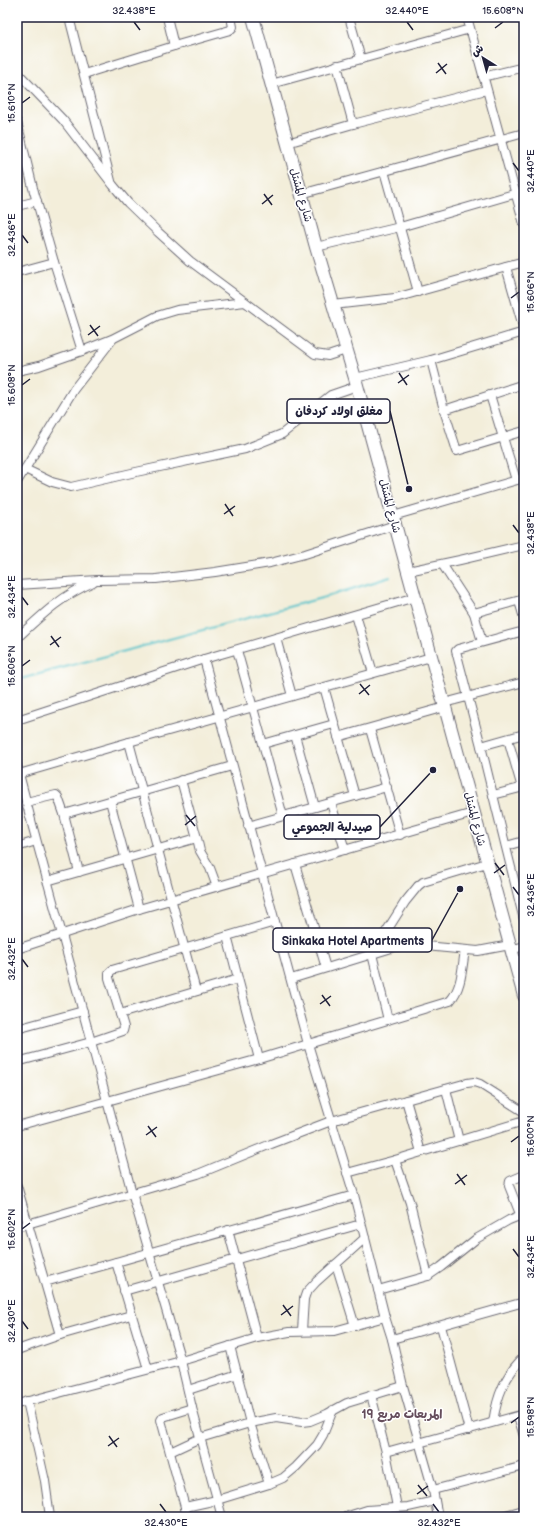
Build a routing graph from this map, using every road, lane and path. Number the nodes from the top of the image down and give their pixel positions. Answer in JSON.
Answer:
{"nodes":[{"id":1,"x":69,"y":17,"type":"edge"},
{"id":2,"x":167,"y":17,"type":"edge"},
{"id":3,"x":231,"y":17,"type":"edge"},
{"id":4,"x":253,"y":17,"type":"edge"},
{"id":5,"x":349,"y":17,"type":"edge"},
{"id":6,"x":468,"y":17,"type":"edge"},
{"id":7,"x":470,"y":29,"type":"junction"},
{"id":8,"x":174,"y":46,"type":"junction"},
{"id":9,"x":362,"y":59,"type":"junction"},
{"id":10,"x":337,"y":65,"type":"junction"},
{"id":11,"x":524,"y":67,"type":"edge"},
{"id":12,"x":17,"y":72,"type":"edge"},
{"id":13,"x":84,"y":74,"type":"junction"},
{"id":14,"x":483,"y":78,"type":"junction"},
{"id":15,"x":271,"y":84,"type":"junction"},
{"id":16,"x":486,"y":90,"type":"junction"},
{"id":17,"x":17,"y":122,"type":"edge"},
{"id":18,"x":353,"y":124,"type":"junction"},
{"id":19,"x":524,"y":133,"type":"edge"},
{"id":20,"x":500,"y":139,"type":"junction"},
{"id":21,"x":19,"y":141,"type":"edge"},
{"id":22,"x":286,"y":143,"type":"junction"},
{"id":23,"x":384,"y":171,"type":"junction"},
{"id":24,"x":113,"y":185,"type":"junction"},
{"id":25,"x":520,"y":192,"type":"edge"},
{"id":26,"x":301,"y":194,"type":"junction"},
{"id":27,"x":37,"y":201,"type":"junction"},
{"id":28,"x":17,"y":206,"type":"edge"},
{"id":29,"x":524,"y":224,"type":"edge"},
{"id":30,"x":400,"y":227,"type":"junction"},
{"id":31,"x":316,"y":247,"type":"junction"},
{"id":32,"x":54,"y":262,"type":"junction"},
{"id":33,"x":524,"y":262,"type":"edge"},
{"id":34,"x":506,"y":268,"type":"junction"},
{"id":35,"x":17,"y":272,"type":"edge"},
{"id":36,"x":418,"y":292,"type":"junction"},
{"id":37,"x":245,"y":302,"type":"junction"},
{"id":38,"x":332,"y":305,"type":"junction"},
{"id":39,"x":524,"y":331,"type":"edge"},
{"id":40,"x":112,"y":339,"type":"junction"},
{"id":41,"x":346,"y":350,"type":"junction"},
{"id":42,"x":82,"y":351,"type":"junction"},
{"id":43,"x":431,"y":360,"type":"junction"},
{"id":44,"x":17,"y":371,"type":"edge"},
{"id":45,"x":356,"y":382,"type":"junction"},
{"id":46,"x":524,"y":384,"type":"edge"},
{"id":47,"x":490,"y":395,"type":"junction"},
{"id":48,"x":444,"y":410,"type":"junction"},
{"id":49,"x":524,"y":431,"type":"edge"},
{"id":50,"x":503,"y":438,"type":"junction"},
{"id":51,"x":25,"y":469,"type":"junction"},
{"id":52,"x":524,"y":478,"type":"edge"},
{"id":53,"x":516,"y":480,"type":"junction"},
{"id":54,"x":17,"y":482,"type":"edge"},
{"id":55,"x":394,"y":520,"type":"junction"},
{"id":56,"x":524,"y":545,"type":"edge"},
{"id":57,"x":442,"y":564,"type":"junction"},
{"id":58,"x":408,"y":571,"type":"junction"},
{"id":59,"x":98,"y":580,"type":"junction"},
{"id":60,"x":17,"y":585,"type":"edge"},
{"id":61,"x":415,"y":597,"type":"junction"},
{"id":62,"x":521,"y":600,"type":"edge"},
{"id":63,"x":474,"y":613,"type":"junction"},
{"id":64,"x":356,"y":615,"type":"junction"},
{"id":65,"x":524,"y":618,"type":"edge"},
{"id":66,"x":524,"y":631,"type":"edge"},
{"id":67,"x":17,"y":638,"type":"edge"},
{"id":68,"x":276,"y":638,"type":"junction"},
{"id":69,"x":482,"y":642,"type":"junction"},
{"id":70,"x":237,"y":650,"type":"junction"},
{"id":71,"x":431,"y":657,"type":"junction"},
{"id":72,"x":204,"y":659,"type":"junction"},
{"id":73,"x":373,"y":673,"type":"junction"},
{"id":74,"x":524,"y":682,"type":"edge"},
{"id":75,"x":324,"y":688,"type":"junction"},
{"id":76,"x":292,"y":696,"type":"junction"},
{"id":77,"x":468,"y":697,"type":"junction"},
{"id":78,"x":444,"y":705,"type":"junction"},
{"id":79,"x":253,"y":708,"type":"junction"},
{"id":80,"x":219,"y":718,"type":"junction"},
{"id":81,"x":17,"y":720,"type":"edge"},
{"id":82,"x":334,"y":724,"type":"junction"},
{"id":83,"x":370,"y":729,"type":"junction"},
{"id":84,"x":524,"y":734,"type":"edge"},
{"id":85,"x":296,"y":735,"type":"junction"},
{"id":86,"x":338,"y":737,"type":"junction"},
{"id":87,"x":508,"y":739,"type":"junction"},
{"id":88,"x":129,"y":742,"type":"junction"},
{"id":89,"x":263,"y":744,"type":"junction"},
{"id":90,"x":481,"y":746,"type":"junction"},
{"id":91,"x":17,"y":766,"type":"edge"},
{"id":92,"x":232,"y":766,"type":"junction"},
{"id":93,"x":19,"y":774,"type":"junction"},
{"id":94,"x":181,"y":780,"type":"junction"},
{"id":95,"x":387,"y":787,"type":"junction"},
{"id":96,"x":523,"y":788,"type":"edge"},
{"id":97,"x":20,"y":789,"type":"edge"},
{"id":98,"x":142,"y":791,"type":"junction"},
{"id":99,"x":493,"y":795,"type":"junction"},
{"id":100,"x":355,"y":796,"type":"junction"},
{"id":101,"x":110,"y":801,"type":"junction"},
{"id":102,"x":26,"y":802,"type":"junction"},
{"id":103,"x":331,"y":803,"type":"junction"},
{"id":104,"x":315,"y":807,"type":"junction"},
{"id":105,"x":473,"y":813,"type":"junction"},
{"id":106,"x":64,"y":814,"type":"junction"},
{"id":107,"x":283,"y":816,"type":"junction"},
{"id":108,"x":248,"y":826,"type":"junction"},
{"id":109,"x":400,"y":835,"type":"junction"},
{"id":110,"x":197,"y":838,"type":"junction"},
{"id":111,"x":36,"y":841,"type":"junction"},
{"id":112,"x":524,"y":841,"type":"edge"},
{"id":113,"x":506,"y":846,"type":"junction"},
{"id":114,"x":17,"y":847,"type":"edge"},
{"id":115,"x":157,"y":848,"type":"junction"},
{"id":116,"x":345,"y":850,"type":"junction"},
{"id":117,"x":126,"y":858,"type":"junction"},
{"id":118,"x":487,"y":863,"type":"junction"},
{"id":119,"x":295,"y":864,"type":"junction"},
{"id":120,"x":79,"y":872,"type":"junction"},
{"id":121,"x":261,"y":874,"type":"junction"},
{"id":122,"x":47,"y":881,"type":"junction"},
{"id":123,"x":217,"y":887,"type":"junction"},
{"id":124,"x":170,"y":900,"type":"junction"},
{"id":125,"x":139,"y":909,"type":"junction"},
{"id":126,"x":524,"y":920,"type":"edge"},
{"id":127,"x":275,"y":922,"type":"junction"},
{"id":128,"x":62,"y":935,"type":"junction"},
{"id":129,"x":227,"y":936,"type":"junction"},
{"id":130,"x":524,"y":946,"type":"edge"},
{"id":131,"x":184,"y":948,"type":"junction"},
{"id":132,"x":510,"y":948,"type":"junction"},
{"id":133,"x":17,"y":949,"type":"edge"},
{"id":134,"x":465,"y":950,"type":"junction"},
{"id":135,"x":372,"y":954,"type":"junction"},
{"id":136,"x":326,"y":968,"type":"junction"},
{"id":137,"x":238,"y":979,"type":"junction"},
{"id":138,"x":291,"y":979,"type":"junction"},
{"id":139,"x":196,"y":991,"type":"junction"},
{"id":140,"x":524,"y":996,"type":"edge"},
{"id":141,"x":83,"y":1011,"type":"junction"},
{"id":142,"x":120,"y":1014,"type":"junction"},
{"id":143,"x":388,"y":1020,"type":"junction"},
{"id":144,"x":17,"y":1029,"type":"edge"},
{"id":145,"x":91,"y":1042,"type":"junction"},
{"id":146,"x":308,"y":1044,"type":"junction"},
{"id":147,"x":259,"y":1059,"type":"junction"},
{"id":148,"x":17,"y":1062,"type":"edge"},
{"id":149,"x":446,"y":1089,"type":"junction"},
{"id":150,"x":406,"y":1100,"type":"junction"},
{"id":151,"x":107,"y":1101,"type":"junction"},
{"id":152,"x":524,"y":1112,"type":"edge"},
{"id":153,"x":524,"y":1121,"type":"edge"},
{"id":154,"x":331,"y":1122,"type":"junction"},
{"id":155,"x":17,"y":1126,"type":"edge"},
{"id":156,"x":459,"y":1141,"type":"junction"},
{"id":157,"x":421,"y":1152,"type":"junction"},
{"id":158,"x":395,"y":1160,"type":"junction"},
{"id":159,"x":347,"y":1173,"type":"junction"},
{"id":160,"x":524,"y":1175,"type":"edge"},
{"id":161,"x":17,"y":1186,"type":"edge"},
{"id":162,"x":132,"y":1193,"type":"junction"},
{"id":163,"x":354,"y":1196,"type":"junction"},
{"id":164,"x":523,"y":1215,"type":"edge"},
{"id":165,"x":27,"y":1224,"type":"junction"},
{"id":166,"x":361,"y":1224,"type":"junction"},
{"id":167,"x":524,"y":1224,"type":"edge"},
{"id":168,"x":17,"y":1227,"type":"edge"},
{"id":169,"x":228,"y":1230,"type":"junction"},
{"id":170,"x":365,"y":1238,"type":"junction"},
{"id":171,"x":149,"y":1252,"type":"junction"},
{"id":172,"x":236,"y":1259,"type":"junction"},
{"id":173,"x":116,"y":1262,"type":"junction"},
{"id":174,"x":336,"y":1264,"type":"junction"},
{"id":175,"x":428,"y":1276,"type":"junction"},
{"id":176,"x":157,"y":1281,"type":"junction"},
{"id":177,"x":45,"y":1282,"type":"junction"},
{"id":178,"x":378,"y":1290,"type":"junction"},
{"id":179,"x":124,"y":1291,"type":"junction"},
{"id":180,"x":524,"y":1302,"type":"edge"},
{"id":181,"x":131,"y":1315,"type":"junction"},
{"id":182,"x":385,"y":1318,"type":"junction"},
{"id":183,"x":354,"y":1326,"type":"junction"},
{"id":184,"x":441,"y":1326,"type":"junction"},
{"id":185,"x":302,"y":1331,"type":"junction"},
{"id":186,"x":60,"y":1335,"type":"junction"},
{"id":187,"x":257,"y":1338,"type":"junction"},
{"id":188,"x":392,"y":1339,"type":"junction"},
{"id":189,"x":230,"y":1346,"type":"junction"},
{"id":190,"x":17,"y":1350,"type":"edge"},
{"id":191,"x":524,"y":1357,"type":"edge"},
{"id":192,"x":181,"y":1361,"type":"junction"},
{"id":193,"x":148,"y":1369,"type":"junction"},
{"id":194,"x":238,"y":1374,"type":"junction"},
{"id":195,"x":403,"y":1386,"type":"junction"},
{"id":196,"x":188,"y":1390,"type":"junction"},
{"id":197,"x":371,"y":1395,"type":"junction"},
{"id":198,"x":27,"y":1401,"type":"junction"},
{"id":199,"x":17,"y":1404,"type":"edge"},
{"id":200,"x":192,"y":1408,"type":"junction"},
{"id":201,"x":333,"y":1410,"type":"junction"},
{"id":202,"x":521,"y":1415,"type":"edge"},
{"id":203,"x":493,"y":1422,"type":"junction"},
{"id":204,"x":250,"y":1423,"type":"junction"},
{"id":205,"x":469,"y":1430,"type":"junction"},
{"id":206,"x":524,"y":1436,"type":"edge"},
{"id":207,"x":200,"y":1438,"type":"junction"},
{"id":208,"x":420,"y":1443,"type":"junction"},
{"id":209,"x":170,"y":1452,"type":"junction"},
{"id":210,"x":386,"y":1452,"type":"junction"},
{"id":211,"x":524,"y":1466,"type":"edge"},
{"id":212,"x":269,"y":1484,"type":"junction"},
{"id":213,"x":433,"y":1490,"type":"junction"},
{"id":214,"x":218,"y":1500,"type":"junction"},
{"id":215,"x":435,"y":1501,"type":"junction"},
{"id":216,"x":185,"y":1507,"type":"junction"},
{"id":217,"x":397,"y":1507,"type":"junction"},
{"id":218,"x":524,"y":1512,"type":"edge"},
{"id":219,"x":50,"y":1517,"type":"edge"},
{"id":220,"x":186,"y":1517,"type":"edge"},
{"id":221,"x":222,"y":1517,"type":"edge"},
{"id":222,"x":345,"y":1517,"type":"edge"},
{"id":223,"x":438,"y":1517,"type":"edge"},
{"id":224,"x":506,"y":1517,"type":"edge"}],
"edges":[{"from":1,"to":13,"type":"street"},
{"from":2,"to":8,"type":"street"},
{"from":3,"to":8,"type":"street"},
{"from":4,"to":15,"type":"street","name":"شارع المشتل"},
{"from":5,"to":9,"type":"street"},
{"from":6,"to":7,"type":"street"},
{"from":7,"to":9,"type":"street"},
{"from":7,"to":14,"type":"street"},
{"from":8,"to":13,"type":"street"},
{"from":9,"to":10,"type":"street"},
{"from":10,"to":15,"type":"street"},
{"from":10,"to":18,"type":"street"},
{"from":11,"to":14,"type":"street"},
{"from":12,"to":24,"type":"street"},
{"from":13,"to":24,"type":"street"},
{"from":14,"to":16,"type":"street"},
{"from":15,"to":22,"type":"street","name":"شارع المشتل"},
{"from":16,"to":18,"type":"street"},
{"from":16,"to":20,"type":"street"},
{"from":17,"to":21,"type":"street"},
{"from":18,"to":22,"type":"street"},
{"from":19,"to":20,"type":"street"},
{"from":20,"to":23,"type":"street"},
{"from":20,"to":25,"type":"street"},
{"from":21,"to":27,"type":"street"},
{"from":22,"to":26,"type":"street","name":"شارع المشتل"},
{"from":23,"to":26,"type":"street"},
{"from":23,"to":30,"type":"street"},
{"from":24,"to":37,"type":"street"},
{"from":25,"to":29,"type":"street"},
{"from":25,"to":30,"type":"street"},
{"from":26,"to":31,"type":"street","name":"شارع المشتل"},
{"from":27,"to":28,"type":"street"},
{"from":27,"to":32,"type":"street"},
{"from":30,"to":31,"type":"street"},
{"from":30,"to":36,"type":"street"},
{"from":31,"to":38,"type":"street","name":"شارع المشتل"},
{"from":32,"to":35,"type":"street"},
{"from":32,"to":42,"type":"street"},
{"from":33,"to":34,"type":"street"},
{"from":34,"to":36,"type":"street"},
{"from":34,"to":39,"type":"street"},
{"from":36,"to":38,"type":"street"},
{"from":37,"to":40,"type":"street"},
{"from":37,"to":41,"type":"street"},
{"from":38,"to":41,"type":"street","name":"شارع المشتل"},
{"from":39,"to":43,"type":"street"},
{"from":40,"to":42,"type":"street"},
{"from":40,"to":51,"type":"street"},
{"from":41,"to":45,"type":"street","name":"شارع المشتل"},
{"from":42,"to":44,"type":"street"},
{"from":43,"to":45,"type":"street"},
{"from":43,"to":48,"type":"street"},
{"from":45,"to":51,"type":"street"},
{"from":45,"to":55,"type":"street","name":"شارع المشتل"},
{"from":46,"to":47,"type":"street"},
{"from":47,"to":48,"type":"street"},
{"from":47,"to":50,"type":"street"},
{"from":48,"to":50,"type":"street"},
{"from":49,"to":50,"type":"street"},
{"from":50,"to":53,"type":"street"},
{"from":51,"to":54,"type":"street"},
{"from":52,"to":53,"type":"street"},
{"from":53,"to":55,"type":"street"},
{"from":55,"to":58,"type":"street","name":"شارع المشتل"},
{"from":55,"to":59,"type":"street"},
{"from":56,"to":57,"type":"street"},
{"from":57,"to":58,"type":"street"},
{"from":57,"to":63,"type":"street"},
{"from":58,"to":61,"type":"street","name":"شارع المشتل"},
{"from":59,"to":60,"type":"street"},
{"from":59,"to":67,"type":"street"},
{"from":61,"to":64,"type":"street"},
{"from":61,"to":71,"type":"street","name":"شارع المشتل"},
{"from":62,"to":63,"type":"street"},
{"from":62,"to":65,"type":"street"},
{"from":63,"to":69,"type":"street"},
{"from":64,"to":68,"type":"street"},
{"from":64,"to":73,"type":"street"},
{"from":66,"to":69,"type":"street"},
{"from":68,"to":70,"type":"street"},
{"from":68,"to":76,"type":"street"},
{"from":69,"to":77,"type":"street"},
{"from":70,"to":72,"type":"street"},
{"from":70,"to":79,"type":"street"},
{"from":71,"to":73,"type":"street"},
{"from":71,"to":78,"type":"street","name":"شارع المشتل"},
{"from":72,"to":80,"type":"street"},
{"from":72,"to":81,"type":"street"},
{"from":73,"to":75,"type":"street"},
{"from":74,"to":77,"type":"street"},
{"from":75,"to":76,"type":"street"},
{"from":75,"to":82,"type":"street"},
{"from":76,"to":79,"type":"street"},
{"from":77,"to":78,"type":"street"},
{"from":77,"to":90,"type":"street"},
{"from":78,"to":83,"type":"street"},
{"from":78,"to":105,"type":"street","name":"شارع المشتل"},
{"from":79,"to":80,"type":"street"},
{"from":79,"to":89,"type":"street"},
{"from":80,"to":88,"type":"street"},
{"from":80,"to":92,"type":"street"},
{"from":82,"to":85,"type":"street"},
{"from":82,"to":86,"type":"street"},
{"from":83,"to":86,"type":"street"},
{"from":83,"to":95,"type":"street"},
{"from":84,"to":87,"type":"street"},
{"from":85,"to":89,"type":"street"},
{"from":85,"to":104,"type":"street"},
{"from":86,"to":100,"type":"street"},
{"from":87,"to":90,"type":"street"},
{"from":87,"to":96,"type":"street"},
{"from":88,"to":93,"type":"street"},
{"from":88,"to":98,"type":"street"},
{"from":89,"to":107,"type":"street"},
{"from":90,"to":99,"type":"street"},
{"from":91,"to":93,"type":"street"},
{"from":92,"to":94,"type":"street"},
{"from":92,"to":108,"type":"street"},
{"from":93,"to":97,"type":"street"},
{"from":94,"to":98,"type":"street"},
{"from":94,"to":110,"type":"street"},
{"from":95,"to":100,"type":"street"},
{"from":95,"to":109,"type":"street"},
{"from":96,"to":99,"type":"street"},
{"from":97,"to":102,"type":"street"},
{"from":98,"to":101,"type":"street"},
{"from":98,"to":115,"type":"street"},
{"from":99,"to":113,"type":"street"},
{"from":100,"to":103,"type":"street"},
{"from":101,"to":106,"type":"street"},
{"from":101,"to":117,"type":"street"},
{"from":102,"to":106,"type":"street"},
{"from":102,"to":111,"type":"street"},
{"from":103,"to":104,"type":"street"},
{"from":103,"to":116,"type":"street"},
{"from":104,"to":107,"type":"street"},
{"from":105,"to":109,"type":"street"},
{"from":105,"to":118,"type":"street","name":"شارع المشتل"},
{"from":106,"to":120,"type":"street"},
{"from":107,"to":108,"type":"street"},
{"from":108,"to":121,"type":"street"},
{"from":109,"to":116,"type":"street"},
{"from":110,"to":115,"type":"street"},
{"from":110,"to":123,"type":"street"},
{"from":111,"to":114,"type":"street"},
{"from":111,"to":122,"type":"street"},
{"from":112,"to":113,"type":"street"},
{"from":113,"to":126,"type":"street"},
{"from":115,"to":117,"type":"street"},
{"from":115,"to":124,"type":"street"},
{"from":116,"to":119,"type":"street"},
{"from":117,"to":120,"type":"street"},
{"from":117,"to":125,"type":"street"},
{"from":118,"to":132,"type":"street","name":"شارع المشتل"},
{"from":118,"to":135,"type":"street"},
{"from":119,"to":121,"type":"street"},
{"from":119,"to":136,"type":"street"},
{"from":120,"to":122,"type":"street"},
{"from":121,"to":123,"type":"street"},
{"from":121,"to":127,"type":"street"},
{"from":122,"to":128,"type":"street"},
{"from":123,"to":124,"type":"street"},
{"from":124,"to":125,"type":"street"},
{"from":124,"to":131,"type":"street"},
{"from":125,"to":128,"type":"street"},
{"from":127,"to":129,"type":"street"},
{"from":127,"to":138,"type":"street"},
{"from":128,"to":133,"type":"street"},
{"from":128,"to":141,"type":"street"},
{"from":129,"to":131,"type":"street"},
{"from":129,"to":137,"type":"street"},
{"from":130,"to":132,"type":"street"},
{"from":131,"to":139,"type":"street"},
{"from":131,"to":142,"type":"street"},
{"from":132,"to":134,"type":"street"},
{"from":132,"to":140,"type":"street","name":"شارع المشتل"},
{"from":134,"to":135,"type":"street"},
{"from":134,"to":143,"type":"street"},
{"from":135,"to":136,"type":"street"},
{"from":135,"to":143,"type":"street"},
{"from":136,"to":138,"type":"street"},
{"from":137,"to":139,"type":"street"},
{"from":137,"to":147,"type":"street"},
{"from":138,"to":146,"type":"street"},
{"from":139,"to":142,"type":"street"},
{"from":141,"to":144,"type":"street"},
{"from":141,"to":145,"type":"street"},
{"from":142,"to":145,"type":"street"},
{"from":143,"to":146,"type":"street"},
{"from":145,"to":148,"type":"street"},
{"from":145,"to":151,"type":"street"},
{"from":146,"to":147,"type":"street"},
{"from":146,"to":154,"type":"street"},
{"from":147,"to":151,"type":"street"},
{"from":149,"to":150,"type":"street"},
{"from":149,"to":152,"type":"street"},
{"from":149,"to":156,"type":"street"},
{"from":150,"to":154,"type":"street"},
{"from":150,"to":157,"type":"street"},
{"from":151,"to":155,"type":"street"},
{"from":151,"to":162,"type":"street"},
{"from":153,"to":156,"type":"street"},
{"from":154,"to":159,"type":"street"},
{"from":154,"to":162,"type":"street"},
{"from":156,"to":157,"type":"street"},
{"from":157,"to":158,"type":"street"},
{"from":158,"to":159,"type":"street"},
{"from":158,"to":175,"type":"street"},
{"from":159,"to":163,"type":"street"},
{"from":160,"to":164,"type":"street"},
{"from":161,"to":165,"type":"street"},
{"from":162,"to":165,"type":"street"},
{"from":162,"to":171,"type":"street"},
{"from":163,"to":166,"type":"street"},
{"from":163,"to":169,"type":"street"},
{"from":164,"to":167,"type":"street"},
{"from":164,"to":175,"type":"street"},
{"from":165,"to":168,"type":"street"},
{"from":165,"to":177,"type":"street"},
{"from":166,"to":170,"type":"street"},
{"from":166,"to":172,"type":"street"},
{"from":169,"to":171,"type":"street"},
{"from":169,"to":172,"type":"street"},
{"from":170,"to":174,"type":"street"},
{"from":170,"to":178,"type":"street"},
{"from":171,"to":173,"type":"street"},
{"from":171,"to":176,"type":"street"},
{"from":172,"to":176,"type":"street"},
{"from":172,"to":187,"type":"street"},
{"from":173,"to":177,"type":"street"},
{"from":173,"to":179,"type":"street"},
{"from":174,"to":183,"type":"street"},
{"from":174,"to":185,"type":"street"},
{"from":175,"to":178,"type":"street"},
{"from":176,"to":179,"type":"street"},
{"from":176,"to":192,"type":"street"},
{"from":177,"to":186,"type":"street"},
{"from":178,"to":182,"type":"street"},
{"from":179,"to":181,"type":"street"},
{"from":180,"to":184,"type":"street"},
{"from":181,"to":186,"type":"street"},
{"from":181,"to":193,"type":"street"},
{"from":182,"to":183,"type":"street"},
{"from":182,"to":188,"type":"street"},
{"from":183,"to":185,"type":"street"},
{"from":184,"to":188,"type":"street"},
{"from":184,"to":205,"type":"street"},
{"from":185,"to":187,"type":"street"},
{"from":186,"to":190,"type":"street"},
{"from":187,"to":189,"type":"street"},
{"from":188,"to":195,"type":"street"},
{"from":189,"to":192,"type":"street"},
{"from":189,"to":194,"type":"street"},
{"from":191,"to":203,"type":"street"},
{"from":192,"to":193,"type":"street"},
{"from":192,"to":196,"type":"street"},
{"from":193,"to":198,"type":"street"},
{"from":194,"to":196,"type":"street"},
{"from":194,"to":204,"type":"street"},
{"from":195,"to":197,"type":"street"},
{"from":195,"to":208,"type":"street"},
{"from":196,"to":200,"type":"street"},
{"from":197,"to":201,"type":"street"},
{"from":197,"to":210,"type":"street"},
{"from":198,"to":199,"type":"street"},
{"from":198,"to":219,"type":"street"},
{"from":200,"to":207,"type":"street"},
{"from":200,"to":209,"type":"street"},
{"from":201,"to":204,"type":"street"},
{"from":201,"to":212,"type":"street"},
{"from":202,"to":203,"type":"street"},
{"from":202,"to":206,"type":"street"},
{"from":203,"to":205,"type":"street"},
{"from":204,"to":207,"type":"street"},
{"from":204,"to":212,"type":"street"},
{"from":205,"to":208,"type":"street"},
{"from":207,"to":209,"type":"street"},
{"from":207,"to":214,"type":"street"},
{"from":208,"to":210,"type":"street"},
{"from":208,"to":213,"type":"street"},
{"from":209,"to":216,"type":"street"},
{"from":210,"to":217,"type":"street"},
{"from":211,"to":213,"type":"street"},
{"from":212,"to":214,"type":"street"},
{"from":213,"to":215,"type":"street"},
{"from":214,"to":216,"type":"street"},
{"from":214,"to":221,"type":"street"},
{"from":215,"to":217,"type":"street"},
{"from":215,"to":223,"type":"street"},
{"from":216,"to":220,"type":"street"},
{"from":217,"to":222,"type":"street"},
{"from":218,"to":224,"type":"street"}]}
